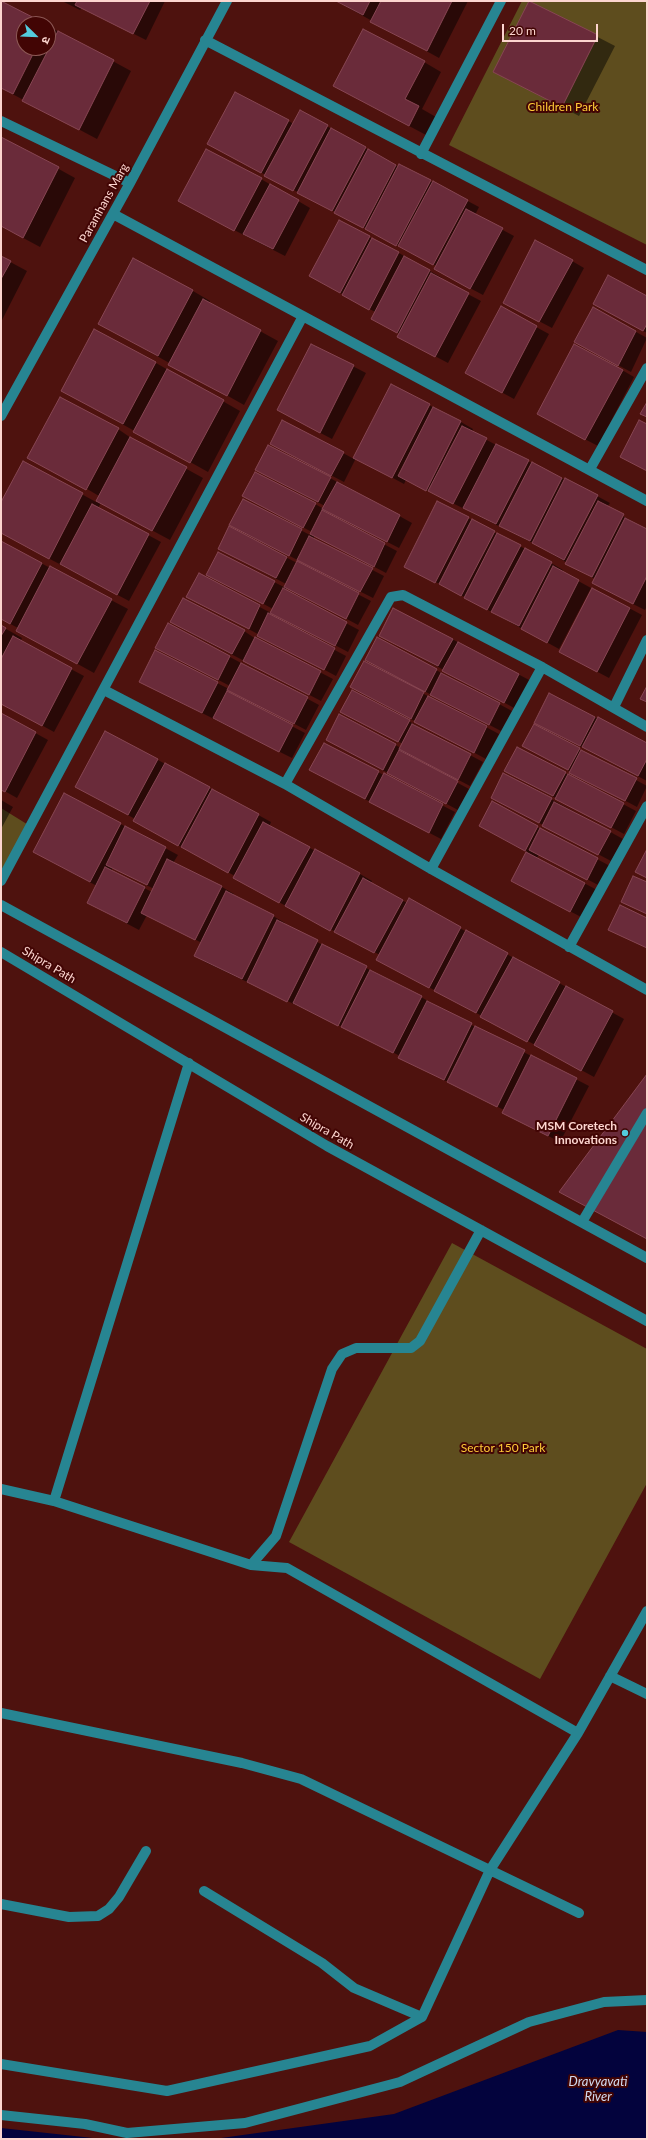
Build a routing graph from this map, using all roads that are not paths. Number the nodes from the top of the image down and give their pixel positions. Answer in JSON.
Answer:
{"nodes":[{"id":1,"x":227,"y":1,"type":"edge"},
{"id":2,"x":501,"y":1,"type":"edge"},
{"id":3,"x":205,"y":40,"type":"junction"},
{"id":4,"x":1,"y":121,"type":"edge"},
{"id":5,"x":421,"y":154,"type":"junction"},
{"id":6,"x":130,"y":183,"type":"junction"},
{"id":7,"x":112,"y":214,"type":"junction"},
{"id":8,"x":647,"y":270,"type":"edge"},
{"id":9,"x":303,"y":316,"type":"junction"},
{"id":10,"x":647,"y":368,"type":"edge"},
{"id":11,"x":1,"y":416,"type":"edge"},
{"id":12,"x":590,"y":469,"type":"junction"},
{"id":13,"x":647,"y":501,"type":"edge"},
{"id":14,"x":647,"y":640,"type":"edge"},
{"id":15,"x":542,"y":667,"type":"junction"},
{"id":16,"x":104,"y":690,"type":"junction"},
{"id":17,"x":614,"y":707,"type":"junction"},
{"id":18,"x":647,"y":727,"type":"edge"},
{"id":19,"x":285,"y":784,"type":"junction"},
{"id":20,"x":647,"y":806,"type":"edge"},
{"id":21,"x":430,"y":869,"type":"junction"},
{"id":22,"x":1,"y":881,"type":"edge"},
{"id":23,"x":1,"y":906,"type":"edge"},
{"id":24,"x":569,"y":947,"type":"junction"},
{"id":25,"x":1,"y":952,"type":"edge"},
{"id":26,"x":647,"y":990,"type":"edge"},
{"id":27,"x":189,"y":1063,"type":"junction"},
{"id":28,"x":647,"y":1113,"type":"edge"},
{"id":29,"x":582,"y":1222,"type":"junction"},
{"id":30,"x":481,"y":1230,"type":"junction"},
{"id":31,"x":647,"y":1258,"type":"edge"},
{"id":32,"x":647,"y":1321,"type":"edge"},
{"id":33,"x":1,"y":1489,"type":"edge"},
{"id":34,"x":54,"y":1501,"type":"junction"},
{"id":35,"x":251,"y":1565,"type":"junction"},
{"id":36,"x":647,"y":1611,"type":"edge"},
{"id":37,"x":610,"y":1676,"type":"junction"},
{"id":38,"x":647,"y":1694,"type":"edge"},
{"id":39,"x":1,"y":1713,"type":"edge"},
{"id":40,"x":578,"y":1733,"type":"junction"},
{"id":41,"x":146,"y":1851,"type":"dead end"},
{"id":42,"x":490,"y":1870,"type":"junction"},
{"id":43,"x":204,"y":1891,"type":"dead end"},
{"id":44,"x":1,"y":1904,"type":"edge"},
{"id":45,"x":579,"y":1913,"type":"dead end"},
{"id":46,"x":647,"y":2000,"type":"edge"},
{"id":47,"x":422,"y":2017,"type":"junction"},
{"id":48,"x":1,"y":2064,"type":"edge"},
{"id":49,"x":1,"y":2115,"type":"edge"}],
"edges":[{"from":1,"to":3,"type":"street","name":"Paramhans Marg"},
{"from":2,"to":5,"type":"street"},
{"from":3,"to":5,"type":"street"},
{"from":3,"to":6,"type":"street","name":"Paramhans Marg"},
{"from":4,"to":6,"type":"street"},
{"from":5,"to":8,"type":"street"},
{"from":6,"to":7,"type":"street","name":"Paramhans Marg"},
{"from":7,"to":9,"type":"street"},
{"from":7,"to":11,"type":"street","name":"Paramhans Marg"},
{"from":9,"to":12,"type":"street"},
{"from":9,"to":16,"type":"street"},
{"from":10,"to":12,"type":"street"},
{"from":12,"to":13,"type":"street"},
{"from":14,"to":17,"type":"street"},
{"from":15,"to":17,"type":"street"},
{"from":15,"to":19,"type":"street"},
{"from":15,"to":21,"type":"street"},
{"from":16,"to":19,"type":"street"},
{"from":16,"to":22,"type":"street"},
{"from":17,"to":18,"type":"street"},
{"from":19,"to":21,"type":"street"},
{"from":20,"to":24,"type":"street"},
{"from":21,"to":24,"type":"street"},
{"from":23,"to":29,"type":"street"},
{"from":24,"to":26,"type":"street"},
{"from":25,"to":27,"type":"street","name":"Shipra Path"},
{"from":27,"to":30,"type":"street","name":"Shipra Path"},
{"from":27,"to":34,"type":"street"},
{"from":28,"to":29,"type":"street"},
{"from":29,"to":31,"type":"street"},
{"from":30,"to":32,"type":"street","name":"Shipra Path"},
{"from":30,"to":35,"type":"street"},
{"from":33,"to":34,"type":"street"},
{"from":34,"to":35,"type":"street"},
{"from":35,"to":40,"type":"street"},
{"from":36,"to":37,"type":"street"},
{"from":37,"to":38,"type":"street"},
{"from":37,"to":40,"type":"street"},
{"from":39,"to":42,"type":"street"},
{"from":40,"to":42,"type":"street"},
{"from":41,"to":44,"type":"street"},
{"from":42,"to":45,"type":"street"},
{"from":42,"to":47,"type":"street"},
{"from":43,"to":47,"type":"street"},
{"from":46,"to":49,"type":"street"},
{"from":47,"to":48,"type":"street"}]}
